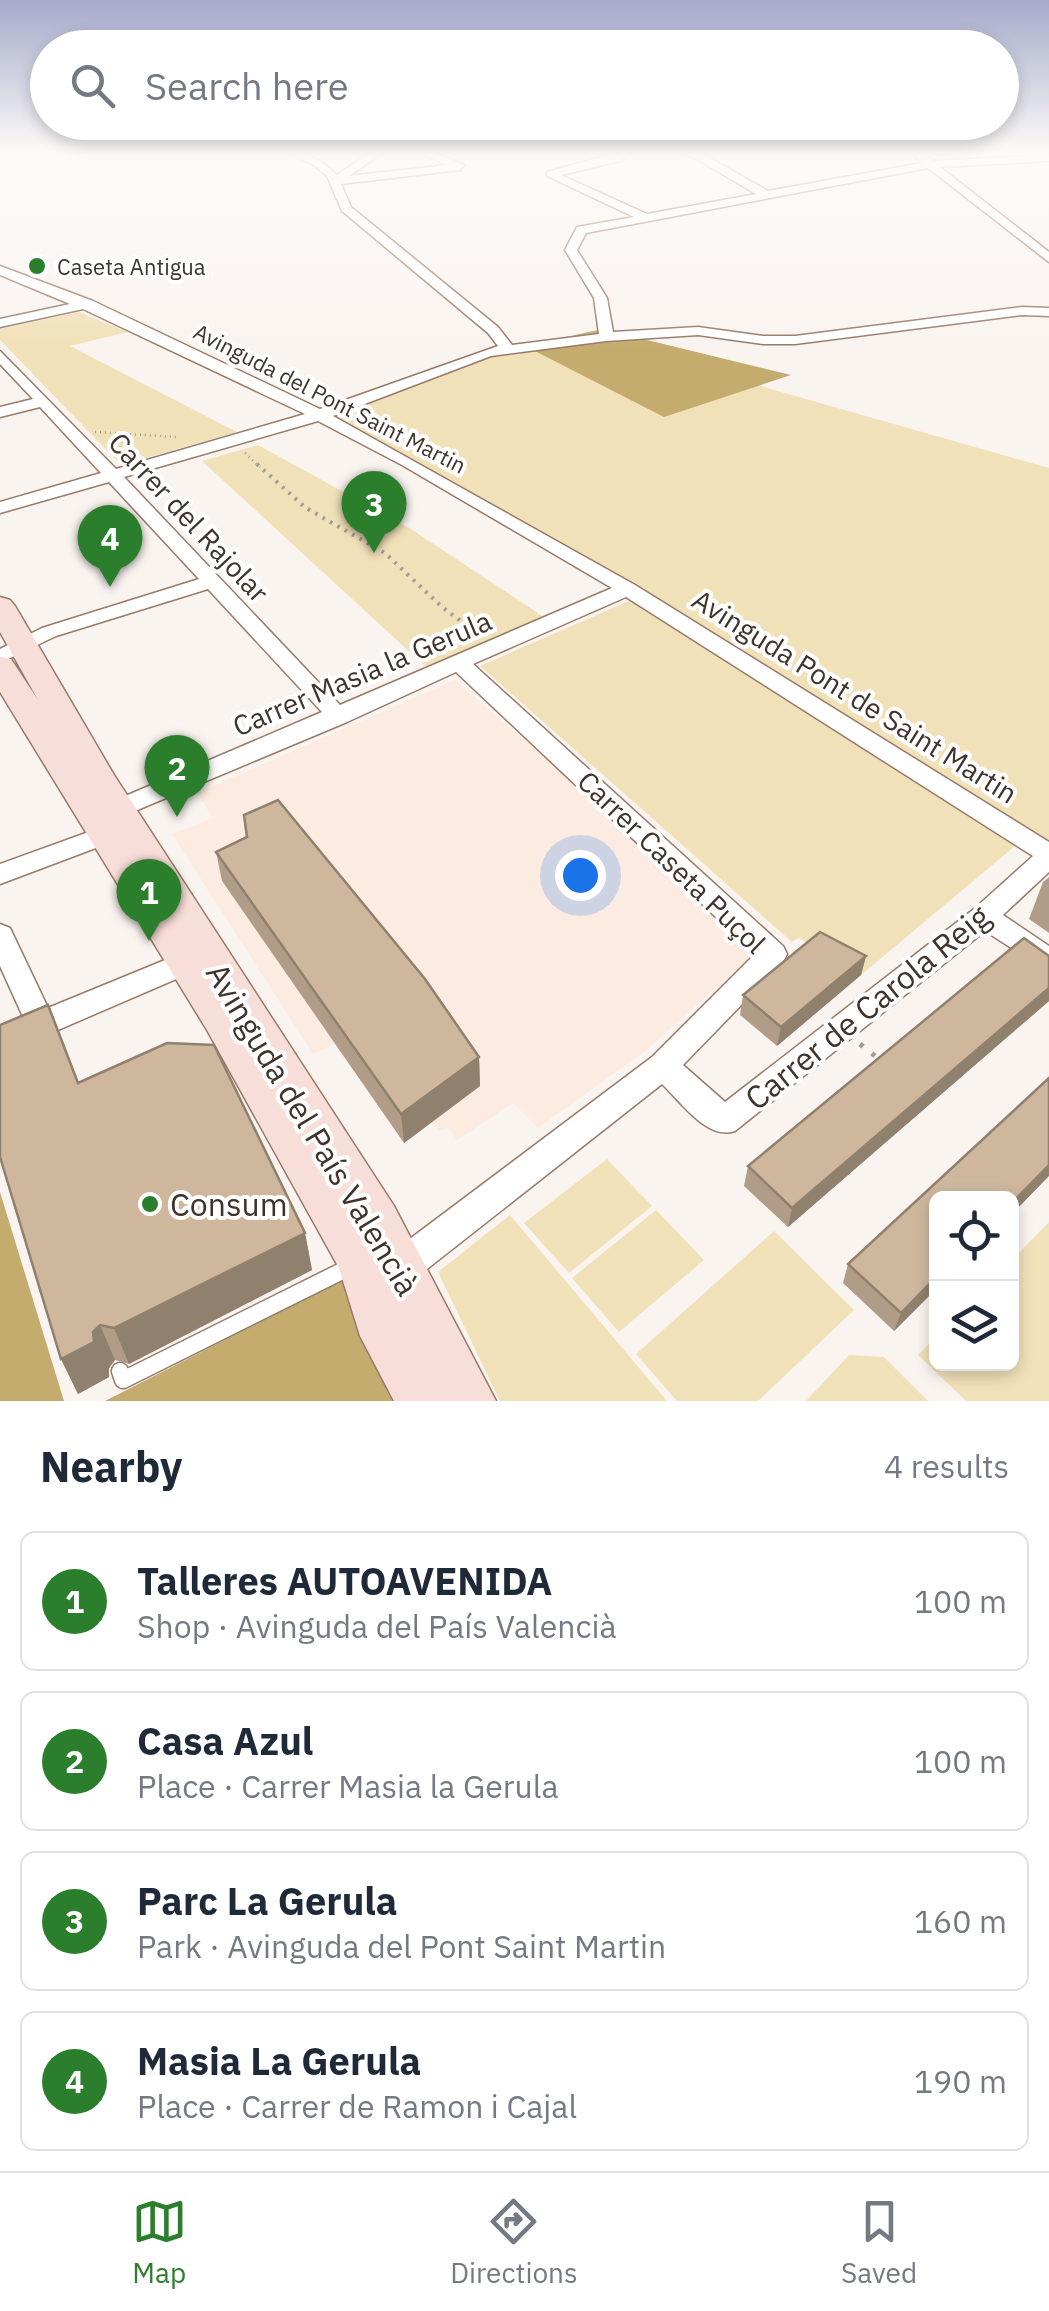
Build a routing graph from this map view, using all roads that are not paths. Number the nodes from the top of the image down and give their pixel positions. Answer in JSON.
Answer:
{"nodes":[{"id":1,"x":355,"y":216,"type":"edge"},
{"id":2,"x":643,"y":216,"type":"edge"},
{"id":3,"x":654,"y":216,"type":"edge"},
{"id":4,"x":997,"y":216,"type":"edge"},
{"id":5,"x":646,"y":218,"type":"junction"},
{"id":6,"x":1049,"y":258,"type":"edge"},
{"id":7,"x":0,"y":270,"type":"edge"},
{"id":8,"x":88,"y":304,"type":"junction"},
{"id":9,"x":1049,"y":312,"type":"edge"},
{"id":10,"x":0,"y":323,"type":"edge"},
{"id":11,"x":606,"y":336,"type":"junction"},
{"id":12,"x":508,"y":349,"type":"junction"},
{"id":13,"x":0,"y":355,"type":"edge"},
{"id":14,"x":43,"y":402,"type":"junction"},
{"id":15,"x":0,"y":412,"type":"edge"},
{"id":16,"x":320,"y":415,"type":"junction"},
{"id":17,"x":112,"y":476,"type":"junction"},
{"id":18,"x":0,"y":508,"type":"edge"},
{"id":19,"x":212,"y":581,"type":"junction"},
{"id":20,"x":628,"y":589,"type":"junction"},
{"id":21,"x":0,"y":606,"type":"edge"},
{"id":22,"x":7,"y":656,"type":"edge"},
{"id":23,"x":460,"y":664,"type":"junction"},
{"id":24,"x":339,"y":717,"type":"junction"},
{"id":25,"x":108,"y":821,"type":"junction"},
{"id":26,"x":1049,"y":855,"type":"edge"},
{"id":27,"x":0,"y":874,"type":"edge"},
{"id":28,"x":984,"y":916,"type":"junction"},
{"id":29,"x":0,"y":936,"type":"edge"},
{"id":30,"x":1049,"y":961,"type":"edge"},
{"id":31,"x":186,"y":962,"type":"junction"},
{"id":32,"x":41,"y":1024,"type":"junction"},
{"id":33,"x":0,"y":1042,"type":"edge"},
{"id":34,"x":663,"y":1066,"type":"junction"},
{"id":35,"x":381,"y":1264,"type":"junction"},
{"id":36,"x":120,"y":1371,"type":"dead end"},
{"id":37,"x":428,"y":1401,"type":"edge"},
{"id":38,"x":468,"y":1401,"type":"edge"}],
"edges":[{"from":1,"to":12,"type":"street"},
{"from":2,"to":5,"type":"street"},
{"from":3,"to":5,"type":"street"},
{"from":4,"to":6,"type":"street"},
{"from":5,"to":11,"type":"street"},
{"from":7,"to":8,"type":"street","name":"Avinguda del Pont Saint Martin"},
{"from":8,"to":10,"type":"street"},
{"from":8,"to":16,"type":"street","name":"Avinguda del Pont Saint Martin"},
{"from":9,"to":11,"type":"street"},
{"from":11,"to":12,"type":"street"},
{"from":12,"to":16,"type":"street"},
{"from":13,"to":14,"type":"street","name":"Carrer del Rajolar"},
{"from":14,"to":15,"type":"street"},
{"from":14,"to":17,"type":"street","name":"Carrer del Rajolar"},
{"from":16,"to":17,"type":"street"},
{"from":16,"to":20,"type":"street","name":"Avinguda del Pont Saint Martin"},
{"from":17,"to":18,"type":"street"},
{"from":17,"to":19,"type":"street","name":"Carrer del Rajolar"},
{"from":19,"to":22,"type":"street"},
{"from":19,"to":24,"type":"street","name":"Carrer del Rajolar"},
{"from":20,"to":23,"type":"street","name":"Carrer Masia la Gerula"},
{"from":20,"to":26,"type":"street","name":"Avinguda Pont de Saint Martin"},
{"from":21,"to":22,"type":"street","name":"Avinguda del País Valencià"},
{"from":22,"to":25,"type":"street","name":"Avinguda del País Valencià"},
{"from":23,"to":24,"type":"street","name":"Carrer Masia la Gerula"},
{"from":23,"to":34,"type":"street","name":"Carrer Caseta Puçol"},
{"from":24,"to":25,"type":"street","name":"Carrer Masia la Gerula"},
{"from":25,"to":27,"type":"street","name":"Carrer Masia la Gerula"},
{"from":25,"to":31,"type":"street","name":"Avinguda del País Valencià"},
{"from":25,"to":35,"type":"street","name":"Avinguda del País Valencià"},
{"from":26,"to":28,"type":"street","name":"Carrer de Carola Reig"},
{"from":28,"to":30,"type":"street"},
{"from":28,"to":34,"type":"street","name":"Carrer de Carola Reig"},
{"from":29,"to":32,"type":"street"},
{"from":31,"to":32,"type":"street"},
{"from":31,"to":35,"type":"street","name":"Avinguda del País Valencià"},
{"from":32,"to":33,"type":"street"},
{"from":34,"to":35,"type":"street"},
{"from":35,"to":36,"type":"lane"},
{"from":35,"to":37,"type":"street"},
{"from":35,"to":38,"type":"street","name":"Avinguda del País Valencià"}]}
